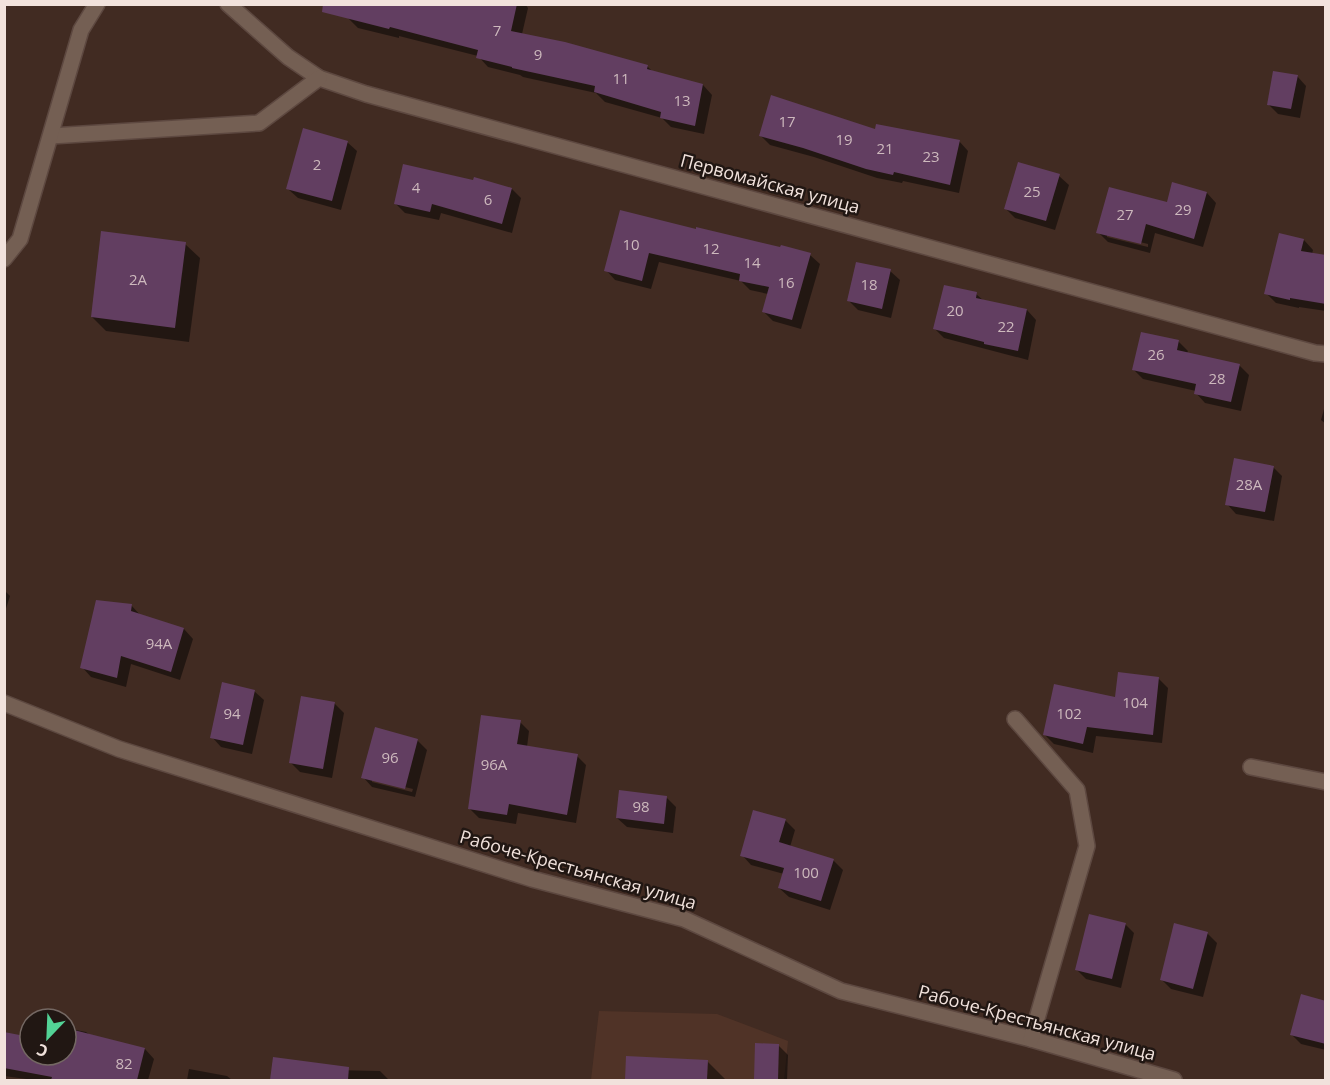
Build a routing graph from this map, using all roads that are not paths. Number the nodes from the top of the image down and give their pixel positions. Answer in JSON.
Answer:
{"nodes":[{"id":1,"x":97,"y":4,"type":"edge"},
{"id":2,"x":228,"y":4,"type":"edge"},
{"id":3,"x":319,"y":78,"type":"junction"},
{"id":4,"x":51,"y":136,"type":"junction"},
{"id":5,"x":4,"y":259,"type":"edge"},
{"id":6,"x":1326,"y":354,"type":"edge"},
{"id":7,"x":4,"y":703,"type":"edge"},
{"id":8,"x":1014,"y":719,"type":"dead end"},
{"id":9,"x":1251,"y":768,"type":"dead end"},
{"id":10,"x":1326,"y":782,"type":"edge"},
{"id":11,"x":1031,"y":1039,"type":"junction"},
{"id":12,"x":1174,"y":1080,"type":"edge"}],
"edges":[{"from":1,"to":4,"type":"street"},
{"from":2,"to":3,"type":"street","name":"Первомайская улица"},
{"from":3,"to":4,"type":"street"},
{"from":3,"to":6,"type":"street","name":"Первомайская улица"},
{"from":4,"to":5,"type":"street"},
{"from":7,"to":11,"type":"street","name":"Рабоче-Крестьянская улица"},
{"from":8,"to":11,"type":"street"},
{"from":9,"to":10,"type":"street"},
{"from":11,"to":12,"type":"street","name":"Рабоче-Крестьянская улица"}]}
